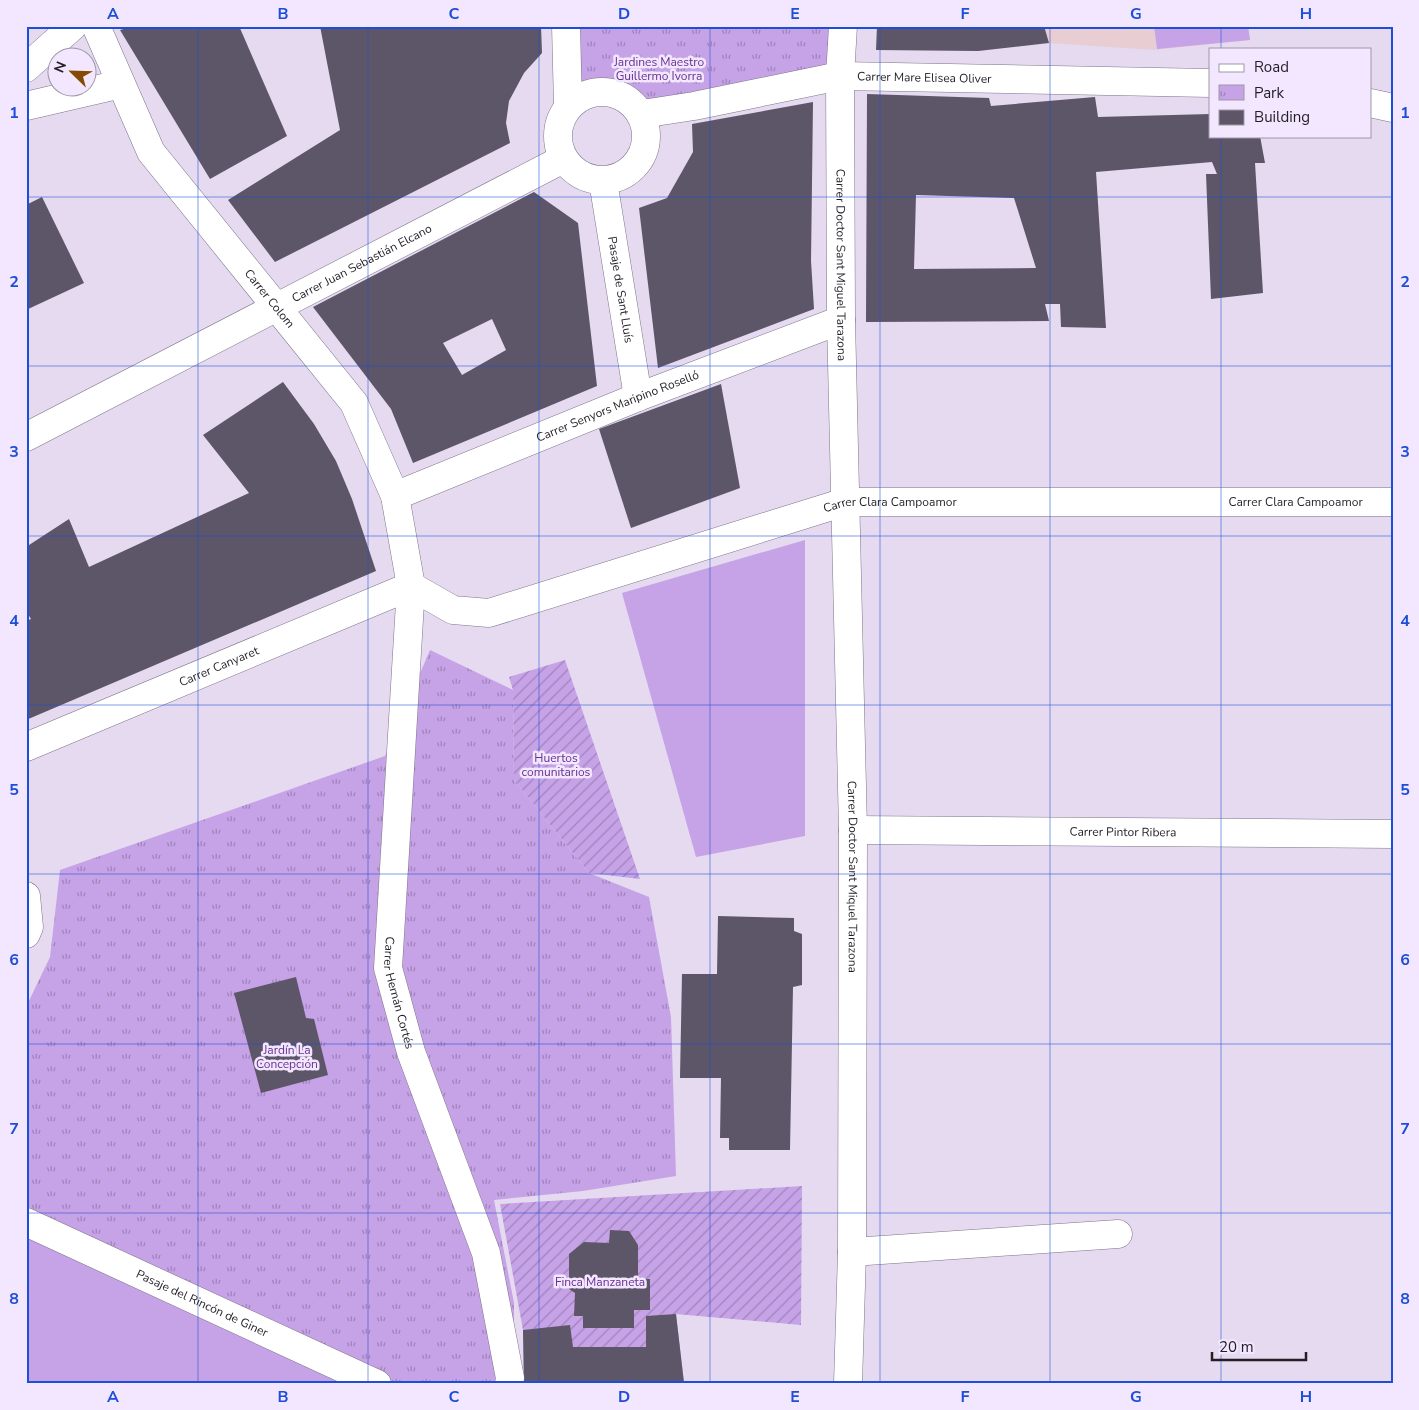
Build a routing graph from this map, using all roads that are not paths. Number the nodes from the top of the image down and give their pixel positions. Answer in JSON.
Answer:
{"nodes":[{"id":1,"x":73,"y":26,"type":"edge"},
{"id":2,"x":96,"y":26,"type":"edge"},
{"id":3,"x":566,"y":26,"type":"edge"},
{"id":4,"x":843,"y":26,"type":"edge"},
{"id":5,"x":26,"y":68,"type":"edge"},
{"id":6,"x":840,"y":76,"type":"junction"},
{"id":7,"x":1209,"y":83,"type":"edge"},
{"id":8,"x":121,"y":84,"type":"junction"},
{"id":9,"x":1372,"y":103,"type":"edge"},
{"id":10,"x":26,"y":106,"type":"edge"},
{"id":11,"x":568,"y":106,"type":"junction"},
{"id":12,"x":1393,"y":108,"type":"edge"},
{"id":13,"x":642,"y":114,"type":"junction"},
{"id":14,"x":563,"y":159,"type":"junction"},
{"id":15,"x":603,"y":181,"type":"junction"},
{"id":16,"x":276,"y":307,"type":"junction"},
{"id":17,"x":841,"y":320,"type":"junction"},
{"id":18,"x":638,"y":397,"type":"junction"},
{"id":19,"x":26,"y":437,"type":"edge"},
{"id":20,"x":395,"y":496,"type":"junction"},
{"id":21,"x":845,"y":502,"type":"junction"},
{"id":22,"x":1393,"y":502,"type":"edge"},
{"id":23,"x":411,"y":586,"type":"junction"},
{"id":24,"x":26,"y":747,"type":"edge"},
{"id":25,"x":853,"y":830,"type":"junction"},
{"id":26,"x":1393,"y":834,"type":"edge"},
{"id":27,"x":26,"y":896,"type":"edge"},
{"id":28,"x":27,"y":930,"type":"edge"},
{"id":29,"x":26,"y":1222,"type":"edge"},
{"id":30,"x":1118,"y":1234,"type":"dead end"},
{"id":31,"x":852,"y":1252,"type":"junction"},
{"id":32,"x":377,"y":1384,"type":"edge"},
{"id":33,"x":509,"y":1384,"type":"edge"},
{"id":34,"x":848,"y":1384,"type":"edge"}],
"edges":[{"from":1,"to":5,"type":"street"},
{"from":2,"to":8,"type":"street","name":"Carrer Colom"},
{"from":3,"to":11,"type":"street"},
{"from":4,"to":6,"type":"street","name":"Carrer Doctor Sant Miguel Tarazona"},
{"from":6,"to":7,"type":"street","name":"Carrer Mare Elisea Oliver"},
{"from":6,"to":13,"type":"street","name":"Carrer Mare Elisea Oliver"},
{"from":6,"to":17,"type":"street","name":"Carrer Doctor Sant Miguel Tarazona"},
{"from":8,"to":10,"type":"street"},
{"from":8,"to":16,"type":"street","name":"Carrer Colom"},
{"from":9,"to":12,"type":"street"},
{"from":11,"to":13,"type":"street"},
{"from":11,"to":14,"type":"street"},
{"from":13,"to":15,"type":"street"},
{"from":14,"to":15,"type":"street"},
{"from":14,"to":16,"type":"street","name":"Carrer Juan Sebastián Elcano"},
{"from":15,"to":18,"type":"street","name":"Pasaje de Sant Lluís"},
{"from":16,"to":19,"type":"street","name":"Carrer Juan Sebastián Elcano"},
{"from":16,"to":20,"type":"street","name":"Carrer Colom"},
{"from":17,"to":18,"type":"street","name":"Carrer Senyors Maripino Roselló"},
{"from":17,"to":21,"type":"street","name":"Carrer Doctor Sant Miguel Tarazona"},
{"from":18,"to":20,"type":"street","name":"Carrer Senyors Maripino Roselló"},
{"from":20,"to":23,"type":"street","name":"Carrer Colom"},
{"from":21,"to":22,"type":"street","name":"Carrer Clara Campoamor"},
{"from":21,"to":23,"type":"street","name":"Carrer Clara Campoamor"},
{"from":21,"to":25,"type":"street","name":"Carrer Doctor Sant Miquel Tarazona"},
{"from":23,"to":24,"type":"street","name":"Carrer Canyaret"},
{"from":23,"to":33,"type":"street","name":"Carrer Hernán Cortés"},
{"from":25,"to":26,"type":"street","name":"Carrer Pintor Ribera"},
{"from":25,"to":31,"type":"street","name":"Carrer Doctor Sant Miquel Tarazona"},
{"from":27,"to":28,"type":"street"},
{"from":29,"to":32,"type":"street","name":"Pasaje del Rincón de Giner"},
{"from":30,"to":31,"type":"street"},
{"from":31,"to":34,"type":"street","name":"Carrer Doctor Sant Miquel Tarazona"}]}
